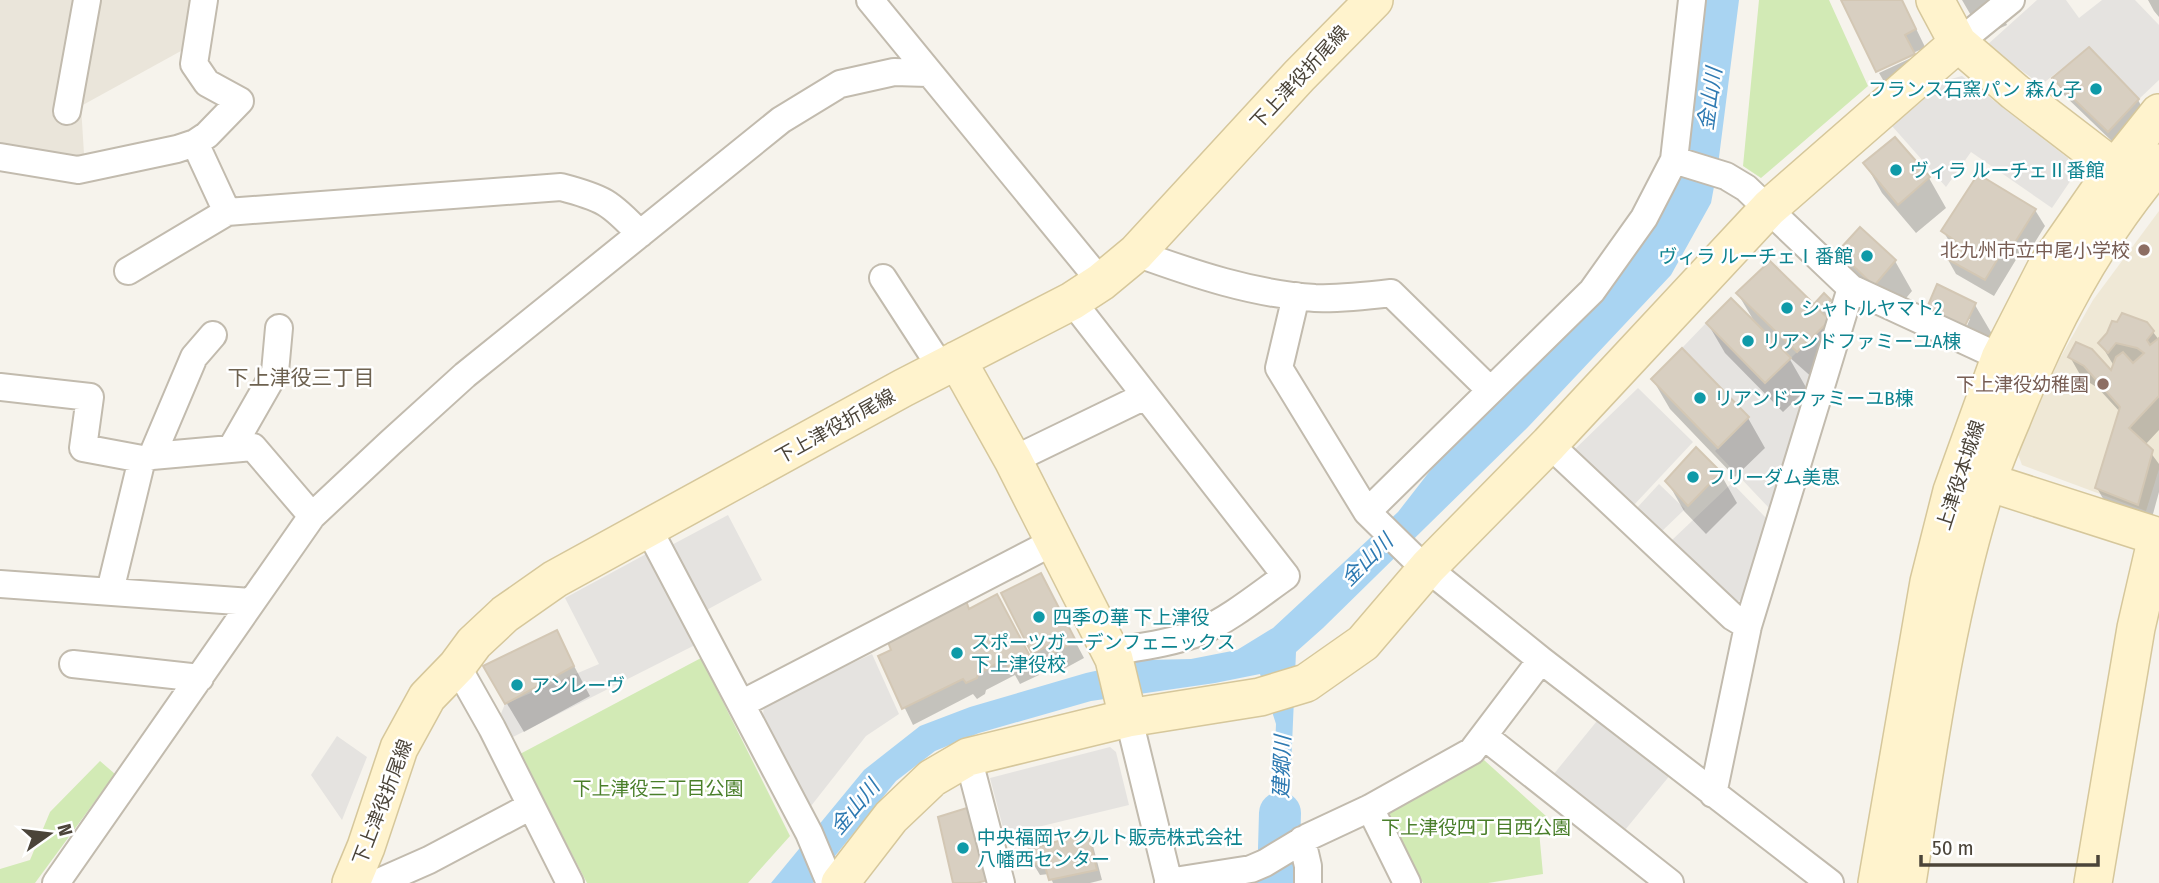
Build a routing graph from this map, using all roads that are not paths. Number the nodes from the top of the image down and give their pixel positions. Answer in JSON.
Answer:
{"nodes":[{"id":1,"x":87,"y":0,"type":"edge"},
{"id":2,"x":204,"y":0,"type":"edge"},
{"id":3,"x":870,"y":0,"type":"edge"},
{"id":4,"x":1374,"y":0,"type":"edge"},
{"id":5,"x":1692,"y":0,"type":"edge"},
{"id":6,"x":1935,"y":0,"type":"edge"},
{"id":7,"x":2011,"y":0,"type":"edge"},
{"id":8,"x":1958,"y":43,"type":"junction"},
{"id":9,"x":928,"y":73,"type":"junction"},
{"id":10,"x":67,"y":111,"type":"dead end"},
{"id":11,"x":2159,"y":113,"type":"edge"},
{"id":12,"x":195,"y":142,"type":"junction"},
{"id":13,"x":0,"y":157,"type":"edge"},
{"id":14,"x":1674,"y":160,"type":"junction"},
{"id":15,"x":2137,"y":173,"type":"edge"},
{"id":16,"x":1769,"y":208,"type":"junction"},
{"id":17,"x":227,"y":212,"type":"junction"},
{"id":18,"x":640,"y":234,"type":"junction"},
{"id":19,"x":1136,"y":253,"type":"junction"},
{"id":20,"x":128,"y":271,"type":"dead end"},
{"id":21,"x":883,"y":278,"type":"dead end"},
{"id":22,"x":1851,"y":288,"type":"junction"},
{"id":23,"x":1086,"y":291,"type":"junction"},
{"id":24,"x":1296,"y":296,"type":"junction"},
{"id":25,"x":279,"y":328,"type":"dead end"},
{"id":26,"x":213,"y":335,"type":"dead end"},
{"id":27,"x":2015,"y":364,"type":"junction"},
{"id":28,"x":949,"y":365,"type":"junction"},
{"id":29,"x":0,"y":387,"type":"edge"},
{"id":30,"x":1490,"y":390,"type":"junction"},
{"id":31,"x":1145,"y":396,"type":"junction"},
{"id":32,"x":1549,"y":444,"type":"junction"},
{"id":33,"x":231,"y":449,"type":"junction"},
{"id":34,"x":147,"y":458,"type":"junction"},
{"id":35,"x":1013,"y":460,"type":"junction"},
{"id":36,"x":1973,"y":477,"type":"junction"},
{"id":37,"x":312,"y":516,"type":"junction"},
{"id":38,"x":1373,"y":519,"type":"junction"},
{"id":39,"x":648,"y":528,"type":"junction"},
{"id":40,"x":2158,"y":537,"type":"edge"},
{"id":41,"x":1055,"y":541,"type":"junction"},
{"id":42,"x":1420,"y":561,"type":"junction"},
{"id":43,"x":0,"y":584,"type":"edge"},
{"id":44,"x":110,"y":590,"type":"junction"},
{"id":45,"x":251,"y":602,"type":"junction"},
{"id":46,"x":1748,"y":626,"type":"junction"},
{"id":47,"x":1112,"y":656,"type":"junction"},
{"id":48,"x":1541,"y":660,"type":"junction"},
{"id":49,"x":74,"y":664,"type":"dead end"},
{"id":50,"x":457,"y":666,"type":"junction"},
{"id":51,"x":200,"y":678,"type":"junction"},
{"id":52,"x":741,"y":704,"type":"junction"},
{"id":53,"x":1126,"y":710,"type":"junction"},
{"id":54,"x":1485,"y":737,"type":"junction"},
{"id":55,"x":968,"y":757,"type":"junction"},
{"id":56,"x":1713,"y":794,"type":"junction"},
{"id":57,"x":531,"y":806,"type":"junction"},
{"id":58,"x":1370,"y":808,"type":"junction"},
{"id":59,"x":1298,"y":843,"type":"junction"},
{"id":60,"x":833,"y":881,"type":"edge"},
{"id":61,"x":56,"y":883,"type":"edge"},
{"id":62,"x":351,"y":883,"type":"edge"},
{"id":63,"x":377,"y":883,"type":"edge"},
{"id":64,"x":570,"y":883,"type":"edge"},
{"id":65,"x":1001,"y":883,"type":"edge"},
{"id":66,"x":1168,"y":883,"type":"edge"},
{"id":67,"x":1308,"y":883,"type":"edge"},
{"id":68,"x":1407,"y":883,"type":"edge"},
{"id":69,"x":1670,"y":883,"type":"edge"},
{"id":70,"x":1830,"y":883,"type":"edge"},
{"id":71,"x":1877,"y":883,"type":"edge"},
{"id":72,"x":1907,"y":883,"type":"edge"},
{"id":73,"x":2093,"y":883,"type":"edge"}],
"edges":[{"from":1,"to":10,"type":"street"},
{"from":2,"to":12,"type":"street"},
{"from":3,"to":9,"type":"street"},
{"from":4,"to":19,"type":"street","name":"下上津役折尾線"},
{"from":5,"to":14,"type":"street"},
{"from":6,"to":8,"type":"street"},
{"from":7,"to":8,"type":"street"},
{"from":8,"to":15,"type":"street"},
{"from":8,"to":16,"type":"street"},
{"from":9,"to":18,"type":"street"},
{"from":9,"to":23,"type":"street"},
{"from":11,"to":15,"type":"street","name":"上津役本城線"},
{"from":12,"to":13,"type":"street"},
{"from":12,"to":17,"type":"street"},
{"from":14,"to":16,"type":"street"},
{"from":14,"to":30,"type":"street"},
{"from":15,"to":27,"type":"street","name":"上津役本城線"},
{"from":16,"to":22,"type":"street"},
{"from":16,"to":32,"type":"street"},
{"from":17,"to":18,"type":"street"},
{"from":17,"to":20,"type":"street"},
{"from":18,"to":37,"type":"street"},
{"from":19,"to":23,"type":"street","name":"下上津役折尾線"},
{"from":19,"to":24,"type":"street"},
{"from":21,"to":28,"type":"street"},
{"from":22,"to":27,"type":"street"},
{"from":22,"to":46,"type":"street"},
{"from":23,"to":28,"type":"street","name":"下上津役折尾線"},
{"from":23,"to":31,"type":"street"},
{"from":24,"to":30,"type":"street"},
{"from":24,"to":38,"type":"street"},
{"from":25,"to":33,"type":"street"},
{"from":26,"to":34,"type":"street"},
{"from":27,"to":36,"type":"street","name":"上津役本城線"},
{"from":28,"to":35,"type":"street"},
{"from":28,"to":39,"type":"street","name":"下上津役折尾線"},
{"from":29,"to":34,"type":"street"},
{"from":30,"to":38,"type":"street"},
{"from":31,"to":35,"type":"street"},
{"from":31,"to":47,"type":"street"},
{"from":32,"to":42,"type":"street"},
{"from":32,"to":46,"type":"street"},
{"from":33,"to":34,"type":"street"},
{"from":33,"to":37,"type":"street"},
{"from":34,"to":44,"type":"street"},
{"from":35,"to":41,"type":"street"},
{"from":36,"to":40,"type":"street"},
{"from":36,"to":71,"type":"street","name":"上津役本城線"},
{"from":36,"to":72,"type":"street","name":"上津役本城線"},
{"from":37,"to":45,"type":"street"},
{"from":38,"to":42,"type":"street"},
{"from":39,"to":50,"type":"street","name":"下上津役折尾線"},
{"from":39,"to":52,"type":"street"},
{"from":40,"to":73,"type":"street"},
{"from":41,"to":47,"type":"street"},
{"from":41,"to":52,"type":"street"},
{"from":42,"to":48,"type":"street"},
{"from":42,"to":53,"type":"street"},
{"from":43,"to":44,"type":"street"},
{"from":44,"to":45,"type":"street"},
{"from":45,"to":51,"type":"street"},
{"from":46,"to":56,"type":"street"},
{"from":47,"to":53,"type":"street"},
{"from":48,"to":54,"type":"street"},
{"from":48,"to":56,"type":"street"},
{"from":49,"to":51,"type":"street"},
{"from":50,"to":57,"type":"street"},
{"from":50,"to":62,"type":"street","name":"下上津役折尾線"},
{"from":51,"to":61,"type":"street"},
{"from":52,"to":60,"type":"street"},
{"from":53,"to":55,"type":"street"},
{"from":53,"to":66,"type":"street"},
{"from":54,"to":58,"type":"street"},
{"from":54,"to":69,"type":"street"},
{"from":55,"to":60,"type":"street"},
{"from":55,"to":65,"type":"street"},
{"from":56,"to":70,"type":"street"},
{"from":57,"to":63,"type":"street"},
{"from":57,"to":64,"type":"street"},
{"from":58,"to":59,"type":"street"},
{"from":58,"to":68,"type":"street"},
{"from":59,"to":66,"type":"street"},
{"from":59,"to":67,"type":"street"}]}
